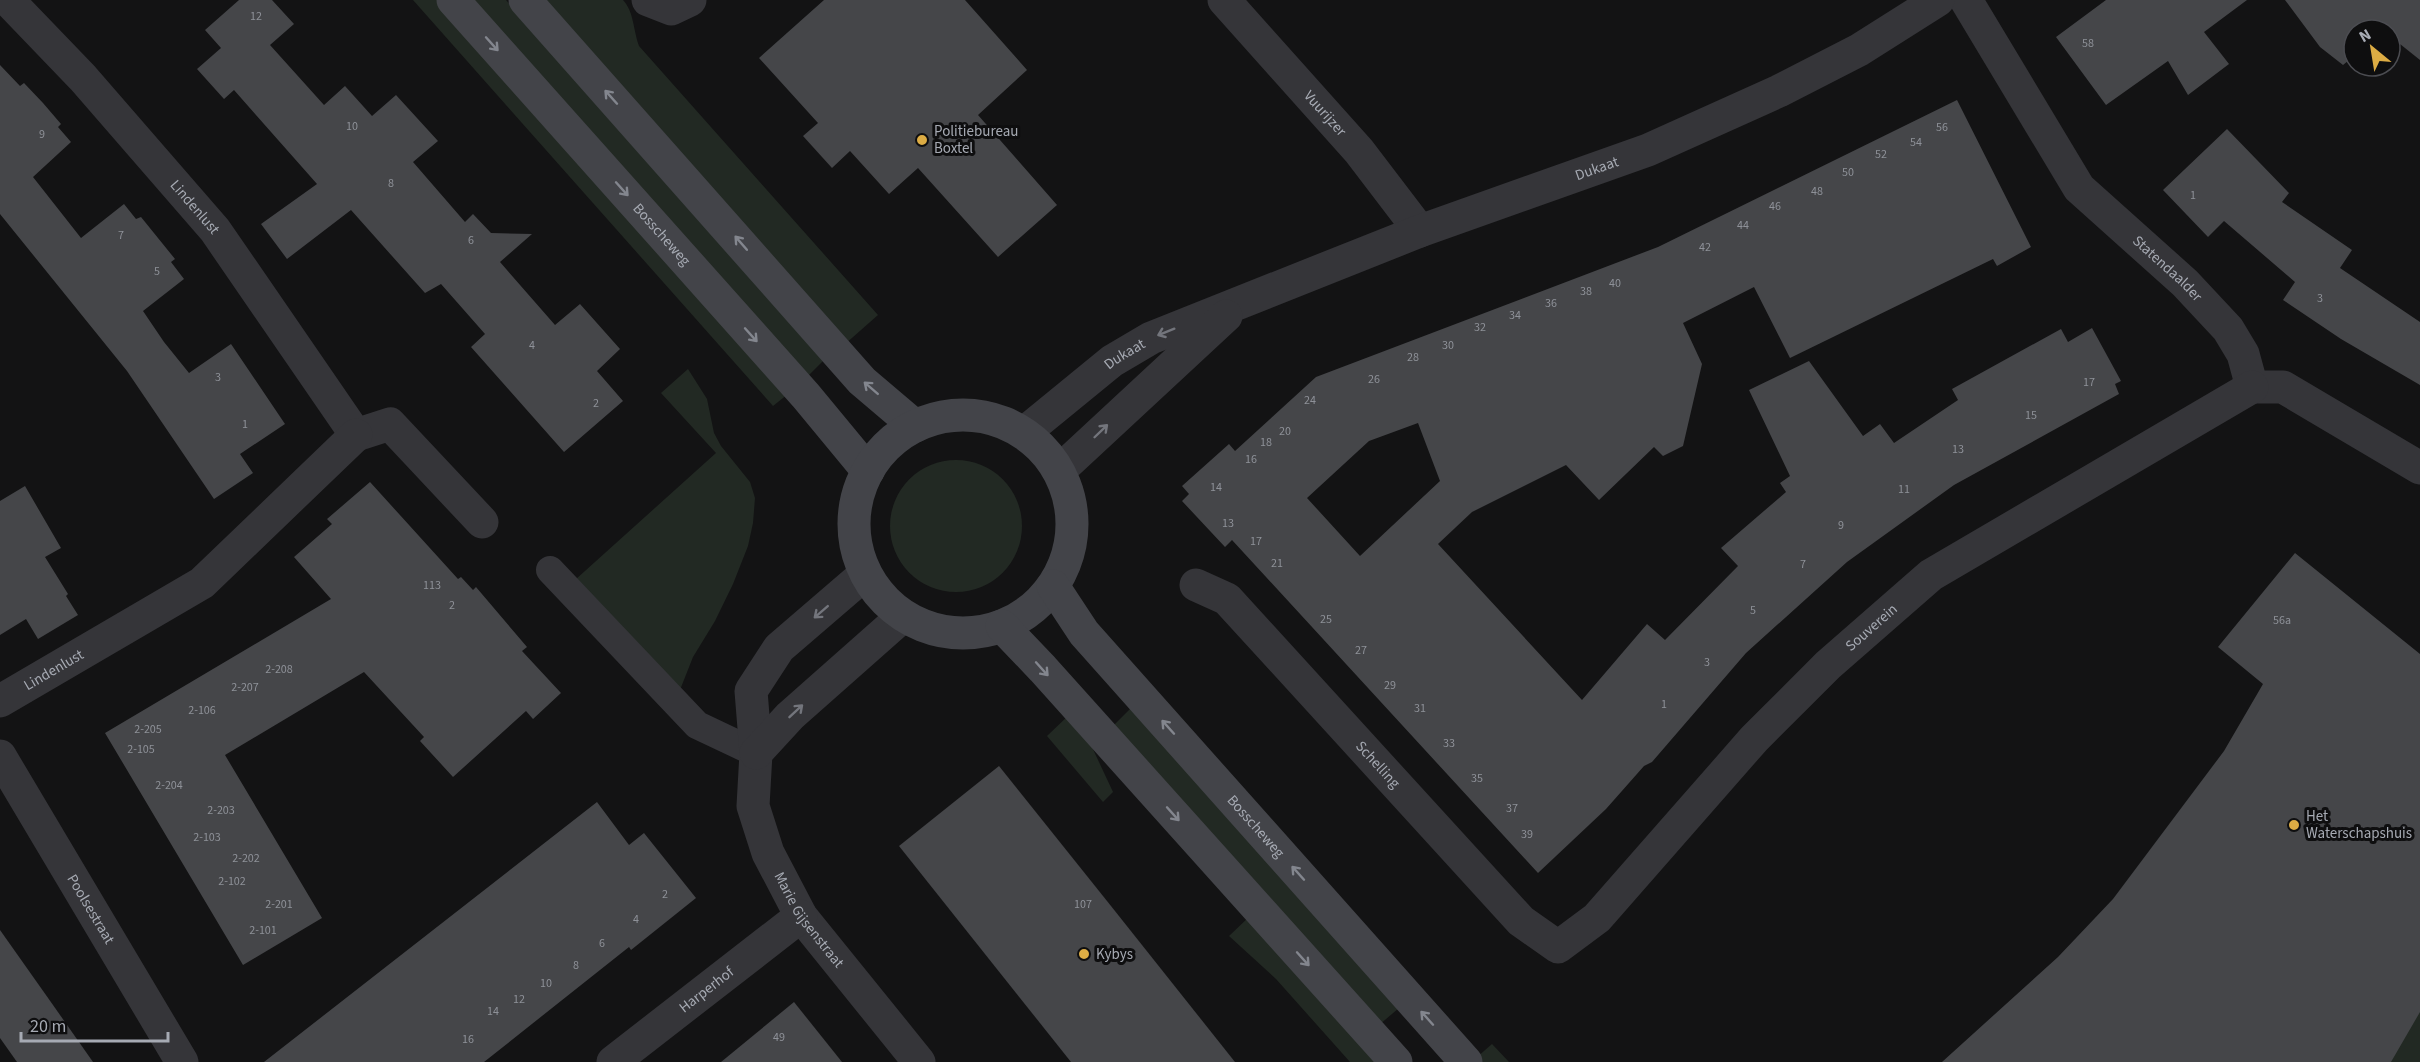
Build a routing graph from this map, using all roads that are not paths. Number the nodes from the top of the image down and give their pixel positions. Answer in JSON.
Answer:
{"nodes":[{"id":1,"x":8,"y":0,"type":"edge"},
{"id":2,"x":453,"y":0,"type":"edge"},
{"id":3,"x":525,"y":0,"type":"edge"},
{"id":4,"x":648,"y":0,"type":"edge"},
{"id":5,"x":690,"y":0,"type":"edge"},
{"id":6,"x":1224,"y":0,"type":"edge"},
{"id":7,"x":1938,"y":0,"type":"edge"},
{"id":8,"x":1966,"y":0,"type":"edge"},
{"id":9,"x":1420,"y":231,"type":"junction"},
{"id":10,"x":1240,"y":303,"type":"junction"},
{"id":11,"x":2252,"y":387,"type":"junction"},
{"id":12,"x":915,"y":426,"type":"junction"},
{"id":13,"x":1024,"y":433,"type":"junction"},
{"id":14,"x":356,"y":435,"type":"junction"},
{"id":15,"x":2420,"y":468,"type":"edge"},
{"id":16,"x":868,"y":471,"type":"junction"},
{"id":17,"x":1059,"y":471,"type":"junction"},
{"id":18,"x":482,"y":522,"type":"dead end"},
{"id":19,"x":550,"y":570,"type":"dead end"},
{"id":20,"x":865,"y":574,"type":"junction"},
{"id":21,"x":1196,"y":585,"type":"dead end"},
{"id":22,"x":1053,"y":586,"type":"junction"},
{"id":23,"x":903,"y":616,"type":"junction"},
{"id":24,"x":1002,"y":626,"type":"junction"},
{"id":25,"x":0,"y":701,"type":"edge"},
{"id":26,"x":756,"y":753,"type":"junction"},
{"id":27,"x":0,"y":756,"type":"edge"},
{"id":28,"x":801,"y":916,"type":"junction"},
{"id":29,"x":1558,"y":947,"type":"joint"},
{"id":30,"x":182,"y":1062,"type":"edge"},
{"id":31,"x":613,"y":1062,"type":"edge"},
{"id":32,"x":919,"y":1062,"type":"edge"},
{"id":33,"x":1396,"y":1062,"type":"edge"},
{"id":34,"x":1466,"y":1062,"type":"edge"}],
"edges":[{"from":1,"to":14,"type":"street","name":"Lindenlust"},
{"from":2,"to":16,"type":"main road","name":"Bosscheweg","one_way":true},
{"from":12,"to":3,"type":"main road","one_way":true},
{"from":4,"to":5,"type":"street"},
{"from":6,"to":9,"type":"street","name":"Vuurijzer"},
{"from":7,"to":9,"type":"street","name":"Dukaat"},
{"from":8,"to":11,"type":"street","name":"Statendaalder"},
{"from":9,"to":10,"type":"street","name":"Dukaat"},
{"from":10,"to":13,"type":"street","name":"Dukaat","one_way":true},
{"from":17,"to":10,"type":"street","name":"Dukaat","one_way":true},
{"from":11,"to":15,"type":"street"},
{"from":11,"to":29,"type":"street","name":"Souverein"},
{"from":12,"to":13,"type":"main road"},
{"from":12,"to":16,"type":"main road"},
{"from":13,"to":17,"type":"main road"},
{"from":14,"to":18,"type":"street","name":"Lindenlust"},
{"from":14,"to":25,"type":"street","name":"Lindenlust"},
{"from":16,"to":20,"type":"main road"},
{"from":17,"to":22,"type":"main road"},
{"from":19,"to":26,"type":"lane"},
{"from":20,"to":23,"type":"main road"},
{"from":20,"to":26,"type":"street","name":"Marie Gijsenstraat","one_way":true},
{"from":21,"to":29,"type":"street","name":"Schelling"},
{"from":22,"to":24,"type":"main road"},
{"from":34,"to":22,"type":"main road","name":"Bosscheweg","one_way":true},
{"from":23,"to":24,"type":"main road"},
{"from":26,"to":23,"type":"street","one_way":true},
{"from":24,"to":33,"type":"main road","one_way":true},
{"from":26,"to":28,"type":"street","name":"Marie Gijsenstraat"},
{"from":27,"to":30,"type":"street","name":"Poolsestraat"},
{"from":28,"to":31,"type":"street","name":"Harperhof"},
{"from":28,"to":32,"type":"street","name":"Marie Gijsenstraat"}]}
